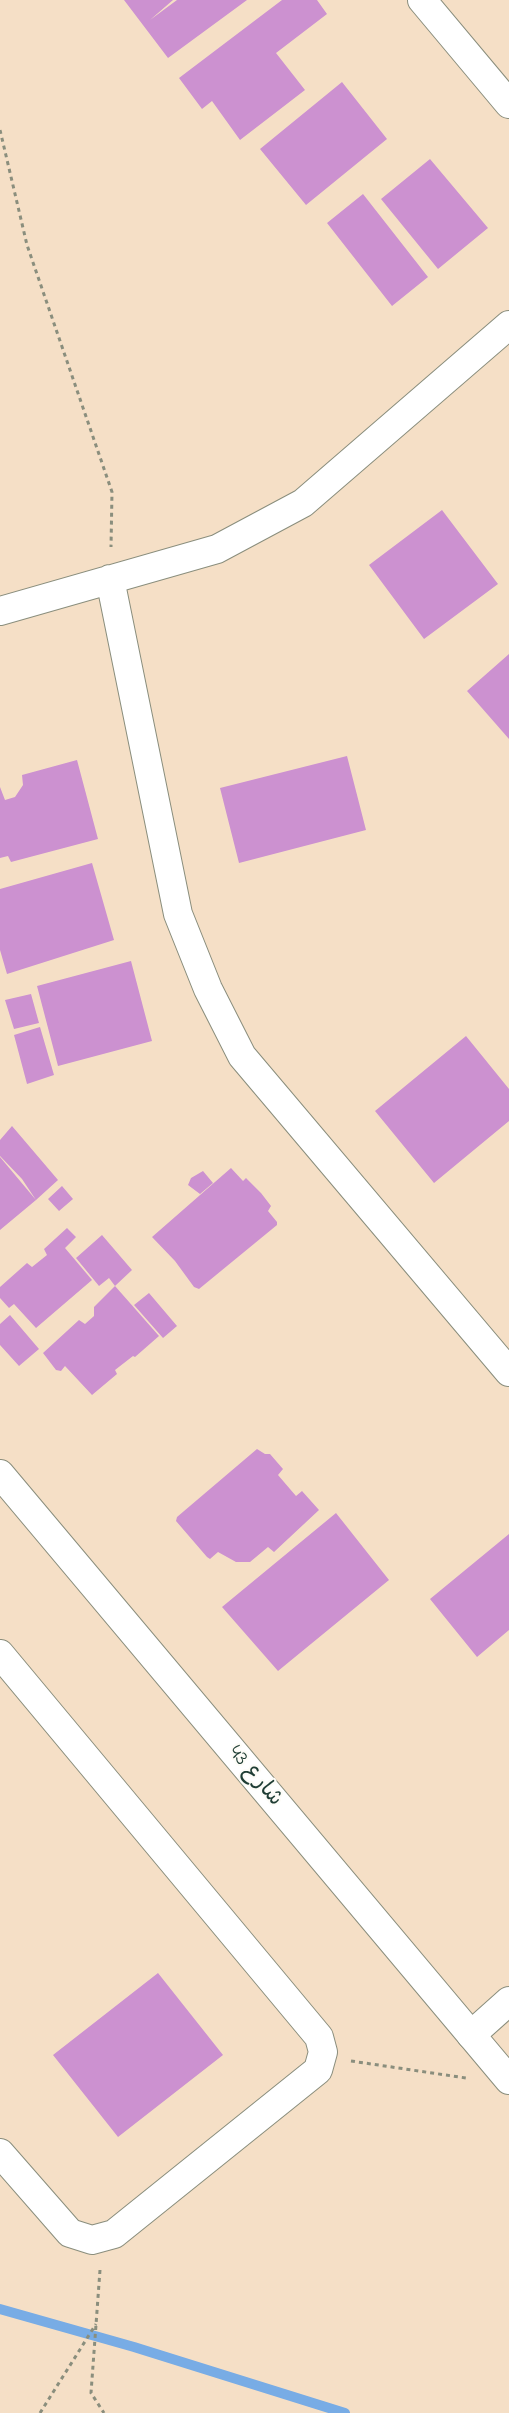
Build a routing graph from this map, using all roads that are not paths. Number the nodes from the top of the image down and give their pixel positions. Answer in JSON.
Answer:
{"nodes":[{"id":1,"x":422,"y":0,"type":"edge"},
{"id":2,"x":509,"y":104,"type":"edge"},
{"id":3,"x":509,"y":326,"type":"edge"},
{"id":4,"x":110,"y":580,"type":"junction"},
{"id":5,"x":0,"y":611,"type":"edge"},
{"id":6,"x":509,"y":1372,"type":"edge"},
{"id":7,"x":0,"y":1474,"type":"edge"},
{"id":8,"x":0,"y":1654,"type":"edge"},
{"id":9,"x":509,"y":2001,"type":"edge"},
{"id":10,"x":471,"y":2035,"type":"junction"},
{"id":11,"x":509,"y":2080,"type":"edge"},
{"id":12,"x":0,"y":2153,"type":"edge"}],
"edges":[{"from":1,"to":2,"type":"street"},
{"from":3,"to":4,"type":"street"},
{"from":4,"to":5,"type":"street"},
{"from":4,"to":6,"type":"street"},
{"from":7,"to":10,"type":"street","name":"شارع 43"},
{"from":8,"to":12,"type":"street"},
{"from":9,"to":10,"type":"street"},
{"from":10,"to":11,"type":"street","name":"شارع 43"}]}
